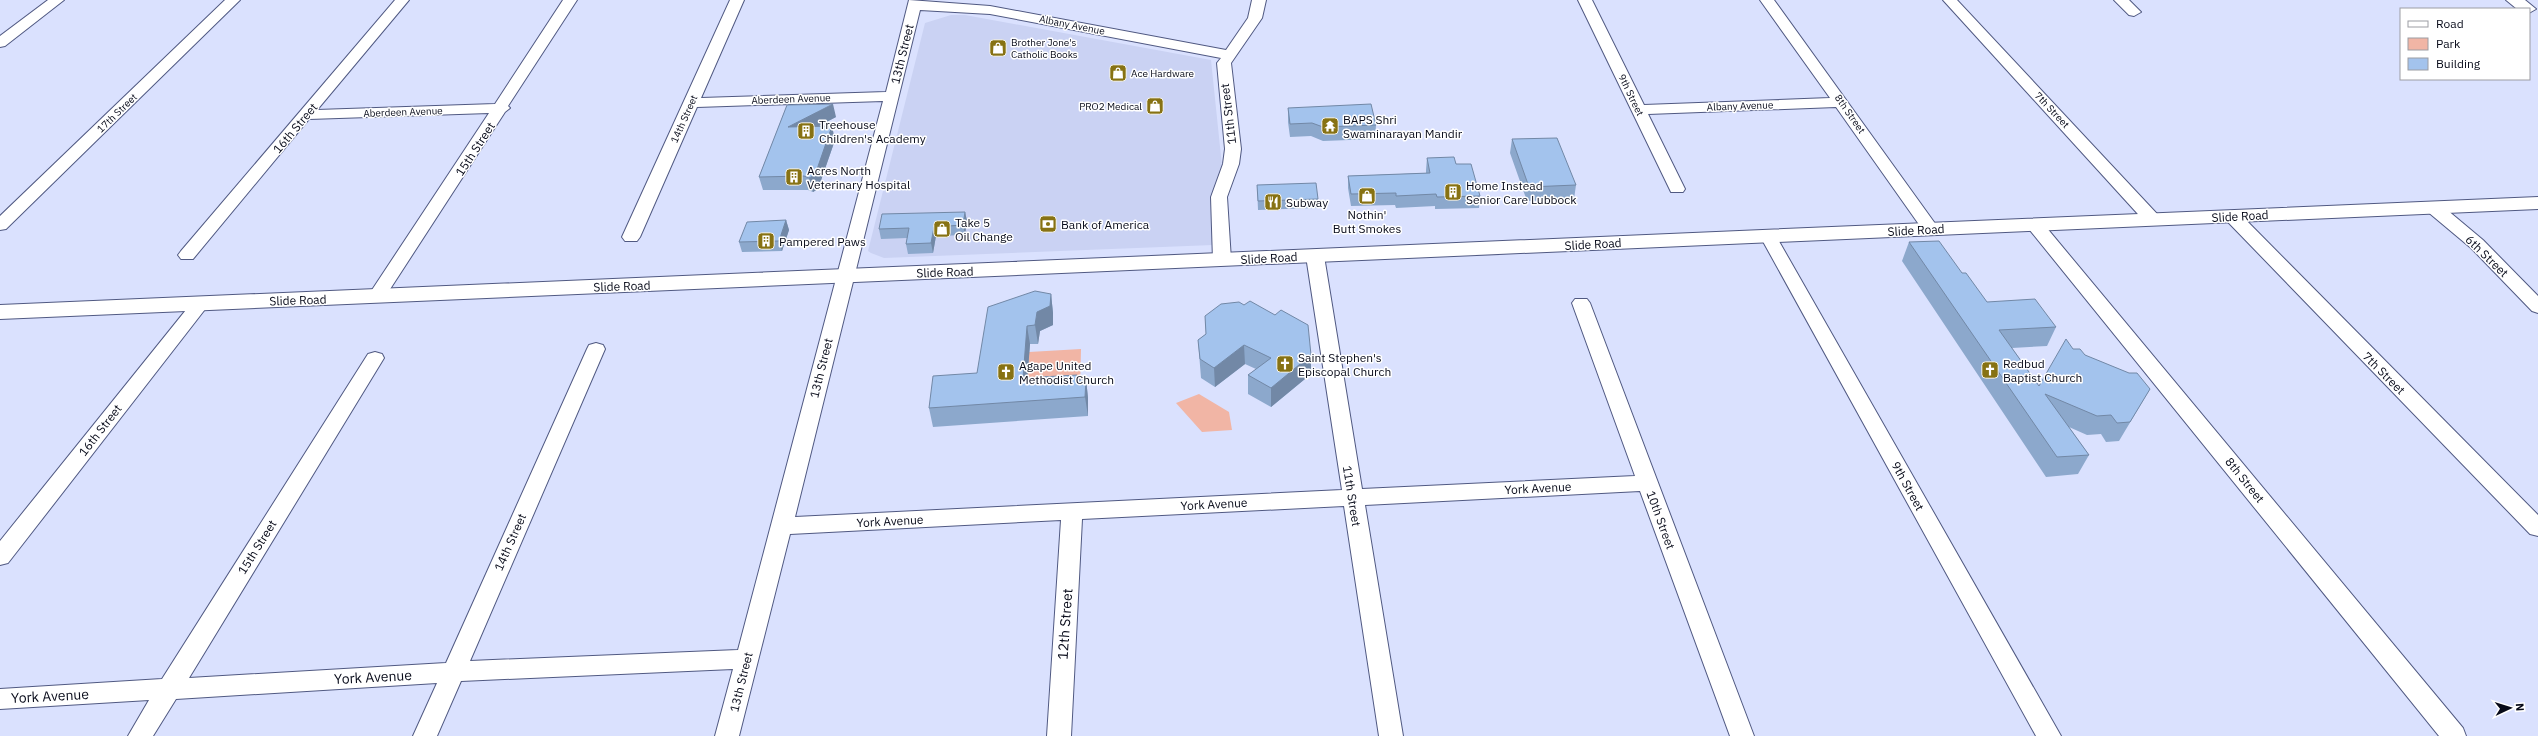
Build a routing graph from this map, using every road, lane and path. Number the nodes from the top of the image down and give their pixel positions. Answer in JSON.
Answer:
{"nodes":[{"id":1,"x":57,"y":0,"type":"edge"},
{"id":2,"x":233,"y":0,"type":"edge"},
{"id":3,"x":402,"y":0,"type":"edge"},
{"id":4,"x":570,"y":0,"type":"edge"},
{"id":5,"x":738,"y":0,"type":"edge"},
{"id":6,"x":1259,"y":0,"type":"edge"},
{"id":7,"x":1585,"y":0,"type":"edge"},
{"id":8,"x":1767,"y":0,"type":"edge"},
{"id":9,"x":1950,"y":0,"type":"edge"},
{"id":10,"x":2121,"y":0,"type":"edge"},
{"id":11,"x":2514,"y":0,"type":"edge"},
{"id":12,"x":915,"y":3,"type":"edge"},
{"id":13,"x":2527,"y":8,"type":"edge"},
{"id":14,"x":2134,"y":12,"type":"dead end"},
{"id":15,"x":0,"y":43,"type":"edge"},
{"id":16,"x":1228,"y":55,"type":"junction"},
{"id":17,"x":892,"y":96,"type":"junction"},
{"id":18,"x":1842,"y":102,"type":"junction"},
{"id":19,"x":691,"y":103,"type":"junction"},
{"id":20,"x":502,"y":108,"type":"junction"},
{"id":21,"x":1638,"y":110,"type":"junction"},
{"id":22,"x":305,"y":115,"type":"junction"},
{"id":23,"x":1677,"y":189,"type":"dead end"},
{"id":24,"x":2538,"y":203,"type":"edge"},
{"id":25,"x":2434,"y":208,"type":"junction"},
{"id":26,"x":2232,"y":216,"type":"junction"},
{"id":27,"x":2153,"y":220,"type":"junction"},
{"id":28,"x":2035,"y":225,"type":"junction"},
{"id":29,"x":0,"y":226,"type":"edge"},
{"id":30,"x":1931,"y":229,"type":"junction"},
{"id":31,"x":1768,"y":236,"type":"junction"},
{"id":32,"x":631,"y":237,"type":"dead end"},
{"id":33,"x":187,"y":256,"type":"dead end"},
{"id":34,"x":1315,"y":256,"type":"junction"},
{"id":35,"x":1222,"y":260,"type":"junction"},
{"id":36,"x":845,"y":276,"type":"junction"},
{"id":37,"x":377,"y":296,"type":"junction"},
{"id":38,"x":1580,"y":303,"type":"dead end"},
{"id":39,"x":200,"y":304,"type":"junction"},
{"id":40,"x":2538,"y":307,"type":"edge"},
{"id":41,"x":0,"y":312,"type":"edge"},
{"id":42,"x":596,"y":349,"type":"dead end"},
{"id":43,"x":374,"y":358,"type":"dead end"},
{"id":44,"x":1647,"y":483,"type":"junction"},
{"id":45,"x":1352,"y":497,"type":"junction"},
{"id":46,"x":1072,"y":511,"type":"junction"},
{"id":47,"x":781,"y":526,"type":"junction"},
{"id":48,"x":2538,"y":528,"type":"edge"},
{"id":49,"x":0,"y":557,"type":"edge"},
{"id":50,"x":746,"y":659,"type":"junction"},
{"id":51,"x":453,"y":672,"type":"junction"},
{"id":52,"x":169,"y":689,"type":"junction"},
{"id":53,"x":0,"y":699,"type":"edge"},
{"id":54,"x":140,"y":736,"type":"edge"},
{"id":55,"x":425,"y":736,"type":"edge"},
{"id":56,"x":727,"y":736,"type":"edge"},
{"id":57,"x":1060,"y":736,"type":"edge"},
{"id":58,"x":1391,"y":736,"type":"edge"},
{"id":59,"x":1742,"y":736,"type":"edge"},
{"id":60,"x":2049,"y":736,"type":"edge"},
{"id":61,"x":2454,"y":736,"type":"edge"}],
"edges":[{"from":1,"to":15,"type":"street"},
{"from":2,"to":29,"type":"street","name":"17th Street"},
{"from":3,"to":22,"type":"street","name":"16th Street"},
{"from":4,"to":20,"type":"street","name":"15th Street"},
{"from":5,"to":19,"type":"street","name":"14th Street"},
{"from":6,"to":16,"type":"street","name":"11th Street"},
{"from":7,"to":21,"type":"street","name":"9th Street"},
{"from":8,"to":18,"type":"street","name":"8th Street"},
{"from":9,"to":27,"type":"street","name":"7th Street"},
{"from":10,"to":14,"type":"street"},
{"from":11,"to":13,"type":"main road"},
{"from":12,"to":16,"type":"street","name":"Albany Avenue"},
{"from":12,"to":17,"type":"street","name":"13th Street"},
{"from":16,"to":35,"type":"street","name":"11th Street"},
{"from":17,"to":19,"type":"street","name":"Aberdeen Avenue"},
{"from":17,"to":36,"type":"street","name":"13th Street"},
{"from":18,"to":21,"type":"street","name":"Albany Avenue"},
{"from":18,"to":30,"type":"street","name":"8th Street"},
{"from":19,"to":32,"type":"street","name":"14th Street"},
{"from":20,"to":22,"type":"street","name":"Aberdeen Avenue"},
{"from":20,"to":37,"type":"street","name":"15th Street"},
{"from":21,"to":23,"type":"street","name":"9th Street"},
{"from":22,"to":33,"type":"street","name":"16th Street"},
{"from":24,"to":25,"type":"main road","name":"Slide Road"},
{"from":25,"to":26,"type":"main road","name":"Slide Road"},
{"from":25,"to":40,"type":"street","name":"6th Street"},
{"from":26,"to":27,"type":"main road","name":"Slide Road"},
{"from":26,"to":48,"type":"street","name":"7th Street"},
{"from":27,"to":28,"type":"main road","name":"Slide Road"},
{"from":28,"to":30,"type":"main road","name":"Slide Road"},
{"from":28,"to":61,"type":"street","name":"8th Street"},
{"from":30,"to":31,"type":"main road","name":"Slide Road"},
{"from":31,"to":34,"type":"main road","name":"Slide Road"},
{"from":31,"to":60,"type":"street","name":"9th Street"},
{"from":34,"to":35,"type":"main road","name":"Slide Road"},
{"from":34,"to":45,"type":"street","name":"11th Street"},
{"from":35,"to":36,"type":"main road","name":"Slide Road"},
{"from":36,"to":37,"type":"main road","name":"Slide Road"},
{"from":36,"to":47,"type":"street","name":"13th Street"},
{"from":37,"to":39,"type":"main road","name":"Slide Road"},
{"from":38,"to":44,"type":"street","name":"10th Street"},
{"from":39,"to":41,"type":"main road","name":"Slide Road"},
{"from":39,"to":49,"type":"street","name":"16th Street"},
{"from":42,"to":51,"type":"street","name":"14th Street"},
{"from":43,"to":52,"type":"street","name":"15th Street"},
{"from":44,"to":45,"type":"street","name":"York Avenue"},
{"from":44,"to":59,"type":"street","name":"10th Street"},
{"from":45,"to":46,"type":"street","name":"York Avenue"},
{"from":45,"to":58,"type":"street","name":"11th Street"},
{"from":46,"to":47,"type":"street","name":"York Avenue"},
{"from":46,"to":57,"type":"street","name":"12th Street"},
{"from":47,"to":50,"type":"street","name":"13th Street"},
{"from":50,"to":51,"type":"street","name":"York Avenue"},
{"from":50,"to":56,"type":"street","name":"13th Street"},
{"from":51,"to":52,"type":"street","name":"York Avenue"},
{"from":51,"to":55,"type":"street","name":"14th Street"},
{"from":52,"to":53,"type":"street","name":"York Avenue"},
{"from":52,"to":54,"type":"street","name":"15th Street"}]}
